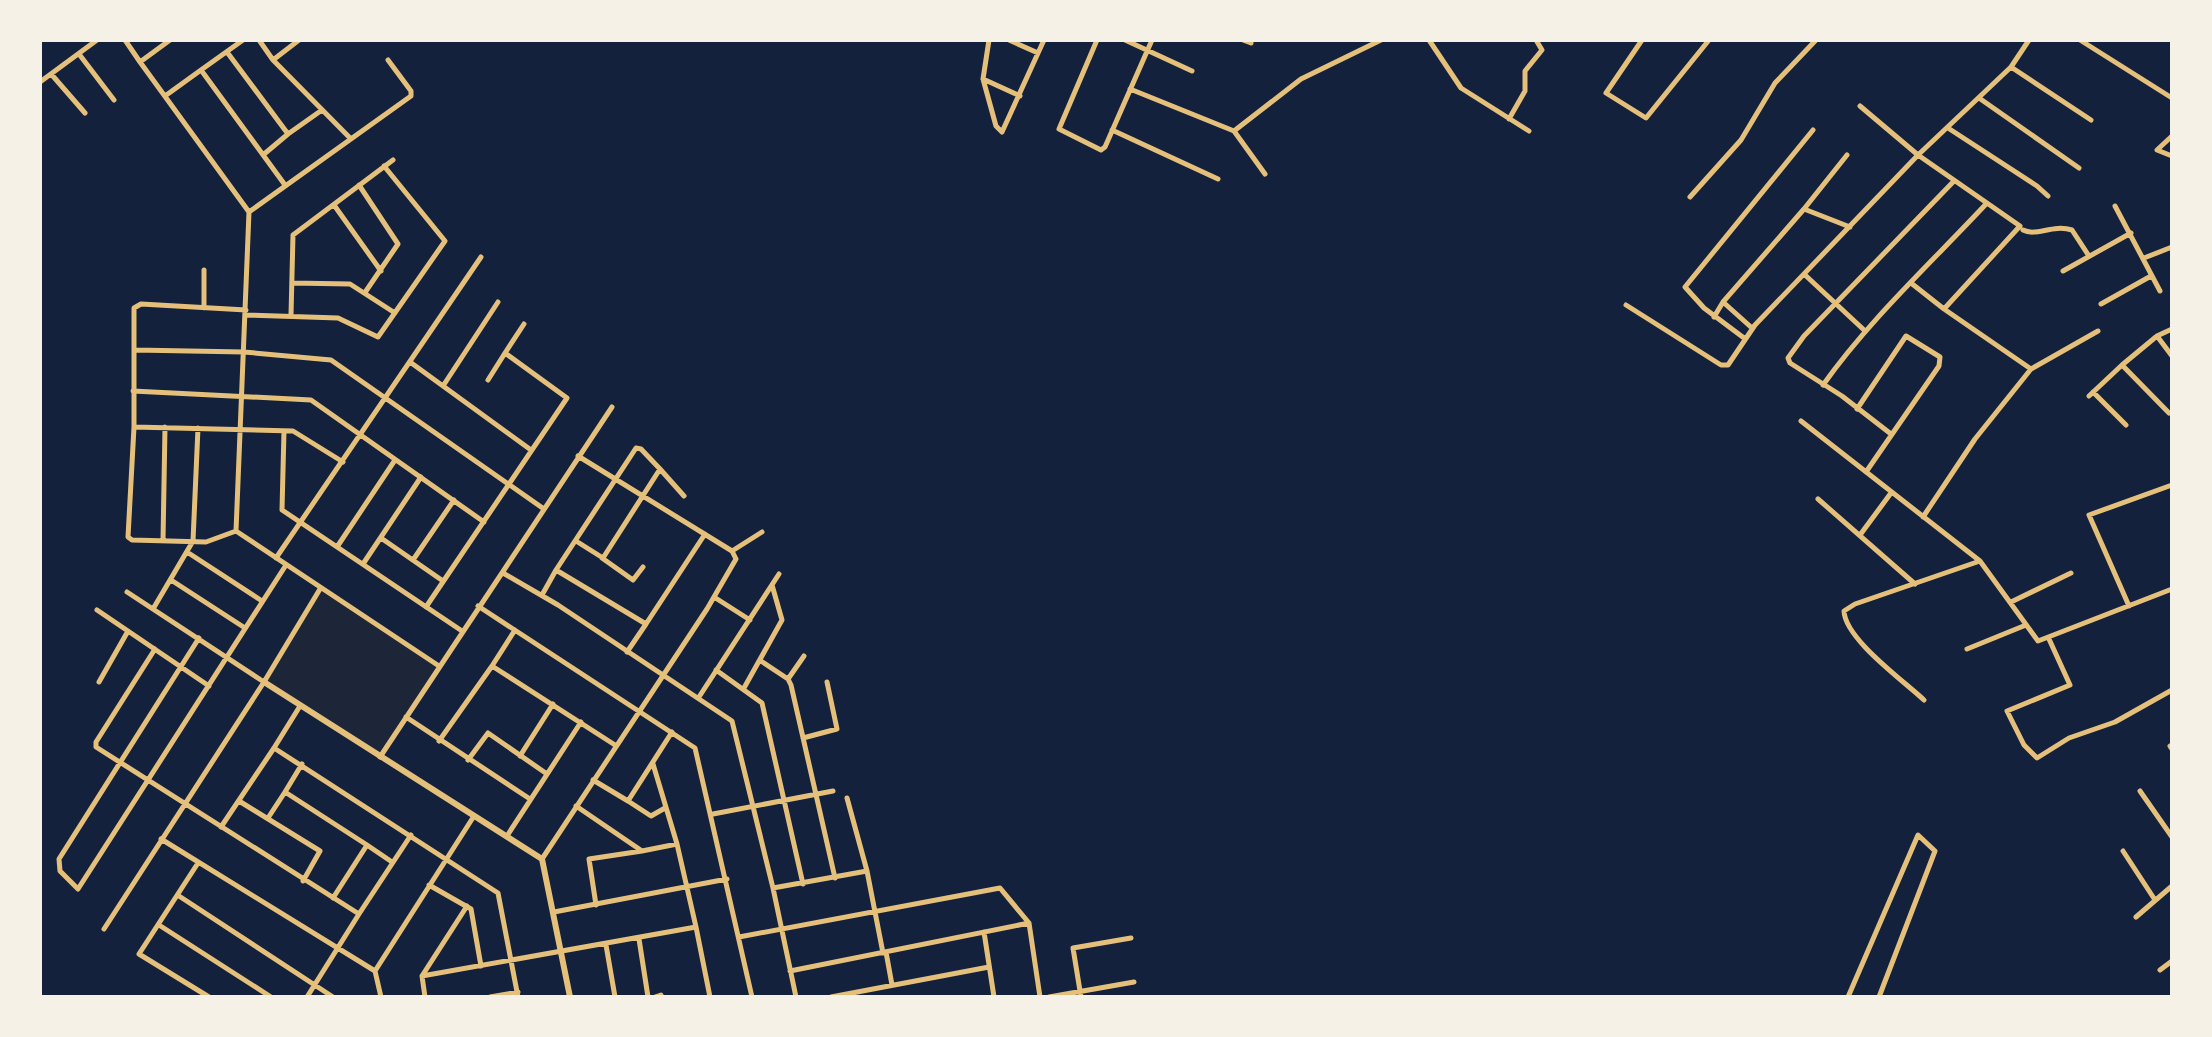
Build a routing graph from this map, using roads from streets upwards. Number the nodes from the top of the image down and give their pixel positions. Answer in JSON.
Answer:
{"nodes":[{"id":1,"x":97,"y":40,"type":"edge"},
{"id":2,"x":125,"y":40,"type":"edge"},
{"id":3,"x":170,"y":40,"type":"edge"},
{"id":4,"x":243,"y":40,"type":"edge"},
{"id":5,"x":259,"y":40,"type":"edge"},
{"id":6,"x":299,"y":40,"type":"edge"},
{"id":7,"x":989,"y":40,"type":"edge"},
{"id":8,"x":1009,"y":40,"type":"edge"},
{"id":9,"x":1044,"y":40,"type":"edge"},
{"id":10,"x":1097,"y":40,"type":"edge"},
{"id":11,"x":1125,"y":40,"type":"edge"},
{"id":12,"x":1152,"y":40,"type":"edge"},
{"id":13,"x":1243,"y":40,"type":"edge"},
{"id":14,"x":1381,"y":40,"type":"edge"},
{"id":15,"x":1429,"y":40,"type":"edge"},
{"id":16,"x":1535,"y":40,"type":"edge"},
{"id":17,"x":1642,"y":40,"type":"edge"},
{"id":18,"x":1709,"y":40,"type":"edge"},
{"id":19,"x":1816,"y":40,"type":"edge"},
{"id":20,"x":2029,"y":40,"type":"edge"},
{"id":21,"x":2080,"y":40,"type":"edge"},
{"id":22,"x":1251,"y":43,"type":"dead end"},
{"id":23,"x":1148,"y":50,"type":"junction"},
{"id":24,"x":227,"y":52,"type":"junction"},
{"id":25,"x":1038,"y":53,"type":"junction"},
{"id":26,"x":79,"y":54,"type":"junction"},
{"id":27,"x":274,"y":60,"type":"junction"},
{"id":28,"x":388,"y":60,"type":"dead end"},
{"id":29,"x":140,"y":62,"type":"junction"},
{"id":30,"x":2011,"y":67,"type":"junction"},
{"id":31,"x":201,"y":70,"type":"junction"},
{"id":32,"x":1192,"y":71,"type":"dead end"},
{"id":33,"x":52,"y":75,"type":"junction"},
{"id":34,"x":983,"y":79,"type":"junction"},
{"id":35,"x":41,"y":81,"type":"edge"},
{"id":36,"x":1130,"y":89,"type":"junction"},
{"id":37,"x":165,"y":96,"type":"junction"},
{"id":38,"x":1020,"y":96,"type":"junction"},
{"id":39,"x":1979,"y":98,"type":"junction"},
{"id":40,"x":2172,"y":98,"type":"edge"},
{"id":41,"x":114,"y":100,"type":"dead end"},
{"id":42,"x":1860,"y":106,"type":"dead end"},
{"id":43,"x":322,"y":110,"type":"junction"},
{"id":44,"x":85,"y":113,"type":"dead end"},
{"id":45,"x":1509,"y":119,"type":"junction"},
{"id":46,"x":2091,"y":120,"type":"dead end"},
{"id":47,"x":1948,"y":128,"type":"junction"},
{"id":48,"x":1112,"y":130,"type":"junction"},
{"id":49,"x":1813,"y":130,"type":"dead end"},
{"id":50,"x":1234,"y":131,"type":"junction"},
{"id":51,"x":1529,"y":131,"type":"dead end"},
{"id":52,"x":288,"y":134,"type":"junction"},
{"id":53,"x":2172,"y":136,"type":"edge"},
{"id":54,"x":351,"y":139,"type":"junction"},
{"id":55,"x":263,"y":155,"type":"junction"},
{"id":56,"x":1847,"y":155,"type":"dead end"},
{"id":57,"x":1918,"y":155,"type":"junction"},
{"id":58,"x":2172,"y":156,"type":"edge"},
{"id":59,"x":393,"y":160,"type":"dead end"},
{"id":60,"x":384,"y":166,"type":"junction"},
{"id":61,"x":2078,"y":168,"type":"dead end"},
{"id":62,"x":1265,"y":174,"type":"dead end"},
{"id":63,"x":1218,"y":179,"type":"dead end"},
{"id":64,"x":1954,"y":180,"type":"junction"},
{"id":65,"x":285,"y":185,"type":"junction"},
{"id":66,"x":359,"y":185,"type":"junction"},
{"id":67,"x":2048,"y":196,"type":"dead end"},
{"id":68,"x":1690,"y":197,"type":"dead end"},
{"id":69,"x":1986,"y":204,"type":"junction"},
{"id":70,"x":334,"y":205,"type":"junction"},
{"id":71,"x":2115,"y":206,"type":"dead end"},
{"id":72,"x":1804,"y":209,"type":"junction"},
{"id":73,"x":249,"y":212,"type":"junction"},
{"id":74,"x":1850,"y":227,"type":"junction"},
{"id":75,"x":2023,"y":230,"type":"dead end"},
{"id":76,"x":2131,"y":233,"type":"junction"},
{"id":77,"x":2172,"y":247,"type":"edge"},
{"id":78,"x":2089,"y":256,"type":"junction"},
{"id":79,"x":481,"y":257,"type":"dead end"},
{"id":80,"x":2144,"y":258,"type":"junction"},
{"id":81,"x":204,"y":270,"type":"dead end"},
{"id":82,"x":381,"y":271,"type":"junction"},
{"id":83,"x":2063,"y":271,"type":"dead end"},
{"id":84,"x":1804,"y":274,"type":"junction"},
{"id":85,"x":2151,"y":276,"type":"junction"},
{"id":86,"x":292,"y":283,"type":"junction"},
{"id":87,"x":1912,"y":283,"type":"junction"},
{"id":88,"x":2160,"y":290,"type":"dead end"},
{"id":89,"x":366,"y":291,"type":"junction"},
{"id":90,"x":498,"y":302,"type":"dead end"},
{"id":91,"x":1723,"y":302,"type":"junction"},
{"id":92,"x":2101,"y":303,"type":"dead end"},
{"id":93,"x":1626,"y":305,"type":"dead end"},
{"id":94,"x":1836,"y":305,"type":"junction"},
{"id":95,"x":204,"y":308,"type":"junction"},
{"id":96,"x":1944,"y":309,"type":"junction"},
{"id":97,"x":246,"y":313,"type":"junction"},
{"id":98,"x":395,"y":313,"type":"junction"},
{"id":99,"x":291,"y":315,"type":"junction"},
{"id":100,"x":1714,"y":317,"type":"junction"},
{"id":101,"x":524,"y":324,"type":"dead end"},
{"id":102,"x":1752,"y":328,"type":"junction"},
{"id":103,"x":2172,"y":329,"type":"edge"},
{"id":104,"x":1864,"y":330,"type":"junction"},
{"id":105,"x":2098,"y":331,"type":"dead end"},
{"id":106,"x":2157,"y":336,"type":"junction"},
{"id":107,"x":1744,"y":338,"type":"junction"},
{"id":108,"x":135,"y":349,"type":"junction"},
{"id":109,"x":244,"y":352,"type":"junction"},
{"id":110,"x":505,"y":353,"type":"junction"},
{"id":111,"x":2172,"y":355,"type":"edge"},
{"id":112,"x":410,"y":362,"type":"junction"},
{"id":113,"x":2122,"y":365,"type":"junction"},
{"id":114,"x":2031,"y":369,"type":"junction"},
{"id":115,"x":488,"y":380,"type":"dead end"},
{"id":116,"x":1823,"y":385,"type":"junction"},
{"id":117,"x":443,"y":386,"type":"junction"},
{"id":118,"x":133,"y":391,"type":"junction"},
{"id":119,"x":242,"y":395,"type":"junction"},
{"id":120,"x":385,"y":399,"type":"junction"},
{"id":121,"x":612,"y":407,"type":"dead end"},
{"id":122,"x":1857,"y":408,"type":"junction"},
{"id":123,"x":2169,"y":413,"type":"dead end"},
{"id":124,"x":1801,"y":421,"type":"dead end"},
{"id":125,"x":2126,"y":425,"type":"dead end"},
{"id":126,"x":134,"y":427,"type":"junction"},
{"id":127,"x":165,"y":427,"type":"junction"},
{"id":128,"x":198,"y":428,"type":"junction"},
{"id":129,"x":240,"y":430,"type":"junction"},
{"id":130,"x":284,"y":432,"type":"junction"},
{"id":131,"x":1891,"y":435,"type":"junction"},
{"id":132,"x":360,"y":436,"type":"junction"},
{"id":133,"x":531,"y":450,"type":"junction"},
{"id":134,"x":578,"y":456,"type":"junction"},
{"id":135,"x":395,"y":460,"type":"junction"},
{"id":136,"x":344,"y":462,"type":"junction"},
{"id":137,"x":660,"y":469,"type":"junction"},
{"id":138,"x":1866,"y":472,"type":"junction"},
{"id":139,"x":421,"y":477,"type":"junction"},
{"id":140,"x":615,"y":481,"type":"junction"},
{"id":141,"x":508,"y":485,"type":"junction"},
{"id":142,"x":2172,"y":485,"type":"edge"},
{"id":143,"x":1891,"y":493,"type":"junction"},
{"id":144,"x":684,"y":496,"type":"dead end"},
{"id":145,"x":642,"y":498,"type":"junction"},
{"id":146,"x":1818,"y":499,"type":"dead end"},
{"id":147,"x":454,"y":500,"type":"junction"},
{"id":148,"x":544,"y":509,"type":"junction"},
{"id":149,"x":1923,"y":517,"type":"junction"},
{"id":150,"x":484,"y":522,"type":"junction"},
{"id":151,"x":301,"y":523,"type":"junction"},
{"id":152,"x":236,"y":531,"type":"junction"},
{"id":153,"x":762,"y":532,"type":"dead end"},
{"id":154,"x":705,"y":534,"type":"junction"},
{"id":155,"x":1860,"y":535,"type":"junction"},
{"id":156,"x":381,"y":538,"type":"junction"},
{"id":157,"x":163,"y":541,"type":"junction"},
{"id":158,"x":193,"y":541,"type":"junction"},
{"id":159,"x":576,"y":541,"type":"junction"},
{"id":160,"x":337,"y":547,"type":"junction"},
{"id":161,"x":732,"y":551,"type":"junction"},
{"id":162,"x":187,"y":552,"type":"junction"},
{"id":163,"x":276,"y":558,"type":"junction"},
{"id":164,"x":602,"y":558,"type":"junction"},
{"id":165,"x":412,"y":560,"type":"junction"},
{"id":166,"x":1980,"y":561,"type":"junction"},
{"id":167,"x":363,"y":564,"type":"junction"},
{"id":168,"x":286,"y":565,"type":"junction"},
{"id":169,"x":643,"y":568,"type":"dead end"},
{"id":170,"x":556,"y":570,"type":"junction"},
{"id":171,"x":503,"y":573,"type":"junction"},
{"id":172,"x":2071,"y":573,"type":"dead end"},
{"id":173,"x":779,"y":574,"type":"dead end"},
{"id":174,"x":172,"y":578,"type":"junction"},
{"id":175,"x":443,"y":581,"type":"junction"},
{"id":176,"x":1915,"y":584,"type":"junction"},
{"id":177,"x":772,"y":585,"type":"junction"},
{"id":178,"x":320,"y":589,"type":"junction"},
{"id":179,"x":2172,"y":589,"type":"edge"},
{"id":180,"x":127,"y":592,"type":"dead end"},
{"id":181,"x":542,"y":595,"type":"junction"},
{"id":182,"x":714,"y":597,"type":"junction"},
{"id":183,"x":262,"y":601,"type":"junction"},
{"id":184,"x":2011,"y":602,"type":"junction"},
{"id":185,"x":478,"y":606,"type":"junction"},
{"id":186,"x":2129,"y":606,"type":"junction"},
{"id":187,"x":426,"y":607,"type":"junction"},
{"id":188,"x":153,"y":609,"type":"junction"},
{"id":189,"x":97,"y":610,"type":"dead end"},
{"id":190,"x":750,"y":620,"type":"junction"},
{"id":191,"x":646,"y":624,"type":"junction"},
{"id":192,"x":2026,"y":625,"type":"junction"},
{"id":193,"x":245,"y":628,"type":"junction"},
{"id":194,"x":515,"y":630,"type":"junction"},
{"id":195,"x":128,"y":631,"type":"junction"},
{"id":196,"x":462,"y":631,"type":"junction"},
{"id":197,"x":199,"y":638,"type":"junction"},
{"id":198,"x":2049,"y":639,"type":"junction"},
{"id":199,"x":155,"y":649,"type":"junction"},
{"id":200,"x":1966,"y":649,"type":"dead end"},
{"id":201,"x":626,"y":652,"type":"junction"},
{"id":202,"x":804,"y":656,"type":"dead end"},
{"id":203,"x":228,"y":658,"type":"junction"},
{"id":204,"x":761,"y":661,"type":"junction"},
{"id":205,"x":182,"y":666,"type":"junction"},
{"id":206,"x":439,"y":666,"type":"junction"},
{"id":207,"x":492,"y":666,"type":"junction"},
{"id":208,"x":716,"y":670,"type":"junction"},
{"id":209,"x":662,"y":676,"type":"junction"},
{"id":210,"x":788,"y":679,"type":"junction"},
{"id":211,"x":99,"y":682,"type":"dead end"},
{"id":212,"x":264,"y":682,"type":"junction"},
{"id":213,"x":827,"y":682,"type":"dead end"},
{"id":214,"x":209,"y":686,"type":"junction"},
{"id":215,"x":744,"y":688,"type":"junction"},
{"id":216,"x":2172,"y":690,"type":"edge"},
{"id":217,"x":699,"y":697,"type":"junction"},
{"id":218,"x":1924,"y":700,"type":"dead end"},
{"id":219,"x":552,"y":704,"type":"junction"},
{"id":220,"x":300,"y":706,"type":"junction"},
{"id":221,"x":640,"y":710,"type":"junction"},
{"id":222,"x":406,"y":718,"type":"junction"},
{"id":223,"x":581,"y":722,"type":"junction"},
{"id":224,"x":673,"y":732,"type":"junction"},
{"id":225,"x":803,"y":738,"type":"junction"},
{"id":226,"x":439,"y":741,"type":"junction"},
{"id":227,"x":615,"y":745,"type":"junction"},
{"id":228,"x":274,"y":748,"type":"junction"},
{"id":229,"x":520,"y":756,"type":"junction"},
{"id":230,"x":380,"y":757,"type":"junction"},
{"id":231,"x":468,"y":760,"type":"junction"},
{"id":232,"x":120,"y":762,"type":"junction"},
{"id":233,"x":302,"y":764,"type":"junction"},
{"id":234,"x":653,"y":764,"type":"junction"},
{"id":235,"x":547,"y":774,"type":"junction"},
{"id":236,"x":593,"y":780,"type":"junction"},
{"id":237,"x":148,"y":782,"type":"junction"},
{"id":238,"x":833,"y":791,"type":"dead end"},
{"id":239,"x":2140,"y":791,"type":"dead end"},
{"id":240,"x":285,"y":792,"type":"junction"},
{"id":241,"x":815,"y":794,"type":"junction"},
{"id":242,"x":848,"y":798,"type":"dead end"},
{"id":243,"x":530,"y":799,"type":"junction"},
{"id":244,"x":239,"y":801,"type":"junction"},
{"id":245,"x":628,"y":801,"type":"junction"},
{"id":246,"x":783,"y":801,"type":"junction"},
{"id":247,"x":184,"y":804,"type":"junction"},
{"id":248,"x":576,"y":806,"type":"junction"},
{"id":249,"x":754,"y":806,"type":"junction"},
{"id":250,"x":665,"y":808,"type":"junction"},
{"id":251,"x":713,"y":814,"type":"junction"},
{"id":252,"x":474,"y":816,"type":"junction"},
{"id":253,"x":268,"y":818,"type":"junction"},
{"id":254,"x":221,"y":827,"type":"junction"},
{"id":255,"x":411,"y":835,"type":"junction"},
{"id":256,"x":507,"y":836,"type":"junction"},
{"id":257,"x":2172,"y":837,"type":"edge"},
{"id":258,"x":160,"y":839,"type":"junction"},
{"id":259,"x":677,"y":844,"type":"junction"},
{"id":260,"x":367,"y":845,"type":"junction"},
{"id":261,"x":642,"y":851,"type":"junction"},
{"id":262,"x":2123,"y":851,"type":"dead end"},
{"id":263,"x":446,"y":858,"type":"junction"},
{"id":264,"x":542,"y":859,"type":"junction"},
{"id":265,"x":392,"y":862,"type":"junction"},
{"id":266,"x":198,"y":863,"type":"junction"},
{"id":267,"x":867,"y":871,"type":"junction"},
{"id":268,"x":835,"y":877,"type":"junction"},
{"id":269,"x":727,"y":879,"type":"junction"},
{"id":270,"x":303,"y":881,"type":"junction"},
{"id":271,"x":803,"y":884,"type":"junction"},
{"id":272,"x":429,"y":885,"type":"junction"},
{"id":273,"x":2172,"y":886,"type":"edge"},
{"id":274,"x":687,"y":887,"type":"junction"},
{"id":275,"x":774,"y":888,"type":"junction"},
{"id":276,"x":179,"y":896,"type":"junction"},
{"id":277,"x":333,"y":898,"type":"junction"},
{"id":278,"x":2155,"y":900,"type":"junction"},
{"id":279,"x":596,"y":905,"type":"junction"},
{"id":280,"x":467,"y":906,"type":"junction"},
{"id":281,"x":554,"y":912,"type":"junction"},
{"id":282,"x":876,"y":912,"type":"junction"},
{"id":283,"x":359,"y":914,"type":"junction"},
{"id":284,"x":2136,"y":917,"type":"dead end"},
{"id":285,"x":1028,"y":923,"type":"junction"},
{"id":286,"x":159,"y":925,"type":"junction"},
{"id":287,"x":696,"y":928,"type":"junction"},
{"id":288,"x":104,"y":929,"type":"dead end"},
{"id":289,"x":783,"y":929,"type":"junction"},
{"id":290,"x":984,"y":932,"type":"junction"},
{"id":291,"x":739,"y":937,"type":"junction"},
{"id":292,"x":639,"y":939,"type":"junction"},
{"id":293,"x":1131,"y":939,"type":"dead end"},
{"id":294,"x":606,"y":945,"type":"junction"},
{"id":295,"x":337,"y":949,"type":"junction"},
{"id":296,"x":561,"y":950,"type":"junction"},
{"id":297,"x":884,"y":953,"type":"junction"},
{"id":298,"x":511,"y":961,"type":"junction"},
{"id":299,"x":2172,"y":961,"type":"edge"},
{"id":300,"x":481,"y":966,"type":"junction"},
{"id":301,"x":989,"y":967,"type":"junction"},
{"id":302,"x":2160,"y":970,"type":"dead end"},
{"id":303,"x":375,"y":971,"type":"junction"},
{"id":304,"x":790,"y":971,"type":"junction"},
{"id":305,"x":422,"y":976,"type":"junction"},
{"id":306,"x":1134,"y":982,"type":"dead end"},
{"id":307,"x":316,"y":985,"type":"junction"},
{"id":308,"x":892,"y":985,"type":"junction"},
{"id":309,"x":518,"y":994,"type":"edge"},
{"id":310,"x":1080,"y":994,"type":"edge"},
{"id":311,"x":209,"y":997,"type":"edge"},
{"id":312,"x":271,"y":997,"type":"edge"},
{"id":313,"x":307,"y":997,"type":"edge"},
{"id":314,"x":333,"y":997,"type":"edge"},
{"id":315,"x":381,"y":997,"type":"edge"},
{"id":316,"x":425,"y":997,"type":"edge"},
{"id":317,"x":490,"y":997,"type":"edge"},
{"id":318,"x":570,"y":997,"type":"edge"},
{"id":319,"x":615,"y":997,"type":"edge"},
{"id":320,"x":648,"y":997,"type":"edge"},
{"id":321,"x":710,"y":997,"type":"edge"},
{"id":322,"x":752,"y":997,"type":"edge"},
{"id":323,"x":796,"y":997,"type":"edge"},
{"id":324,"x":831,"y":997,"type":"edge"},
{"id":325,"x":994,"y":997,"type":"edge"},
{"id":326,"x":1040,"y":997,"type":"edge"},
{"id":327,"x":1049,"y":997,"type":"edge"},
{"id":328,"x":1848,"y":997,"type":"edge"},
{"id":329,"x":1879,"y":997,"type":"edge"}],
"edges":[{"from":1,"to":26,"type":"street"},
{"from":2,"to":29,"type":"street"},
{"from":3,"to":29,"type":"street"},
{"from":4,"to":24,"type":"street"},
{"from":5,"to":27,"type":"street"},
{"from":6,"to":27,"type":"street"},
{"from":7,"to":34,"type":"street"},
{"from":8,"to":25,"type":"street"},
{"from":9,"to":25,"type":"street"},
{"from":10,"to":48,"type":"street"},
{"from":11,"to":23,"type":"street"},
{"from":12,"to":23,"type":"street"},
{"from":13,"to":22,"type":"street"},
{"from":14,"to":50,"type":"street"},
{"from":15,"to":45,"type":"street"},
{"from":16,"to":45,"type":"street"},
{"from":17,"to":18,"type":"street"},
{"from":19,"to":68,"type":"street"},
{"from":20,"to":30,"type":"street"},
{"from":21,"to":40,"type":"street"},
{"from":23,"to":32,"type":"street"},
{"from":23,"to":36,"type":"street"},
{"from":24,"to":31,"type":"street"},
{"from":24,"to":52,"type":"street"},
{"from":25,"to":38,"type":"street"},
{"from":26,"to":33,"type":"street"},
{"from":26,"to":41,"type":"street"},
{"from":27,"to":43,"type":"street"},
{"from":28,"to":54,"type":"street"},
{"from":29,"to":37,"type":"street"},
{"from":30,"to":39,"type":"street"},
{"from":30,"to":46,"type":"street"},
{"from":31,"to":37,"type":"street"},
{"from":31,"to":55,"type":"street"},
{"from":33,"to":35,"type":"street"},
{"from":33,"to":44,"type":"street"},
{"from":34,"to":38,"type":"street"},
{"from":34,"to":38,"type":"street"},
{"from":36,"to":48,"type":"street"},
{"from":36,"to":50,"type":"street"},
{"from":37,"to":73,"type":"street"},
{"from":39,"to":47,"type":"street"},
{"from":39,"to":61,"type":"street"},
{"from":42,"to":57,"type":"street"},
{"from":43,"to":52,"type":"street"},
{"from":43,"to":54,"type":"street"},
{"from":45,"to":51,"type":"street"},
{"from":47,"to":57,"type":"street"},
{"from":47,"to":67,"type":"street"},
{"from":48,"to":63,"type":"street"},
{"from":49,"to":100,"type":"street"},
{"from":50,"to":62,"type":"street"},
{"from":52,"to":55,"type":"street"},
{"from":53,"to":58,"type":"street"},
{"from":54,"to":65,"type":"street"},
{"from":55,"to":65,"type":"street"},
{"from":56,"to":72,"type":"street"},
{"from":57,"to":64,"type":"street"},
{"from":57,"to":74,"type":"street"},
{"from":59,"to":60,"type":"street"},
{"from":60,"to":66,"type":"street"},
{"from":60,"to":98,"type":"street"},
{"from":64,"to":69,"type":"street"},
{"from":64,"to":94,"type":"street"},
{"from":65,"to":73,"type":"street"},
{"from":66,"to":70,"type":"street"},
{"from":66,"to":82,"type":"street"},
{"from":69,"to":87,"type":"street"},
{"from":69,"to":96,"type":"street"},
{"from":70,"to":82,"type":"street"},
{"from":70,"to":86,"type":"street"},
{"from":71,"to":76,"type":"street"},
{"from":72,"to":74,"type":"street"},
{"from":72,"to":91,"type":"street"},
{"from":73,"to":97,"type":"street"},
{"from":74,"to":84,"type":"street"},
{"from":75,"to":78,"type":"street"},
{"from":76,"to":78,"type":"street"},
{"from":76,"to":80,"type":"street"},
{"from":77,"to":80,"type":"street"},
{"from":78,"to":83,"type":"street"},
{"from":79,"to":112,"type":"street"},
{"from":80,"to":85,"type":"street"},
{"from":81,"to":95,"type":"street"},
{"from":82,"to":89,"type":"street"},
{"from":84,"to":94,"type":"street"},
{"from":84,"to":102,"type":"street"},
{"from":85,"to":88,"type":"street"},
{"from":85,"to":92,"type":"street"},
{"from":86,"to":89,"type":"street"},
{"from":86,"to":99,"type":"street"},
{"from":87,"to":96,"type":"street"},
{"from":87,"to":104,"type":"street"},
{"from":89,"to":98,"type":"street"},
{"from":90,"to":117,"type":"street"},
{"from":91,"to":100,"type":"street"},
{"from":91,"to":102,"type":"street"},
{"from":93,"to":107,"type":"street"},
{"from":94,"to":104,"type":"street"},
{"from":94,"to":116,"type":"street"},
{"from":95,"to":97,"type":"street"},
{"from":95,"to":108,"type":"street"},
{"from":96,"to":114,"type":"street"},
{"from":97,"to":99,"type":"street"},
{"from":97,"to":109,"type":"street"},
{"from":98,"to":99,"type":"street"},
{"from":100,"to":107,"type":"street"},
{"from":101,"to":110,"type":"street"},
{"from":102,"to":107,"type":"street"},
{"from":103,"to":106,"type":"street"},
{"from":104,"to":116,"type":"street"},
{"from":105,"to":114,"type":"street"},
{"from":106,"to":111,"type":"street"},
{"from":106,"to":113,"type":"street"},
{"from":108,"to":109,"type":"street"},
{"from":108,"to":118,"type":"street"},
{"from":109,"to":119,"type":"street"},
{"from":109,"to":120,"type":"street"},
{"from":110,"to":115,"type":"street"},
{"from":110,"to":133,"type":"street"},
{"from":112,"to":117,"type":"street"},
{"from":112,"to":120,"type":"street"},
{"from":113,"to":123,"type":"street"},
{"from":113,"to":125,"type":"street"},
{"from":114,"to":149,"type":"street"},
{"from":116,"to":122,"type":"street"},
{"from":117,"to":133,"type":"street"},
{"from":118,"to":119,"type":"street"},
{"from":118,"to":126,"type":"street"},
{"from":119,"to":129,"type":"street"},
{"from":119,"to":132,"type":"street"},
{"from":120,"to":132,"type":"street"},
{"from":120,"to":141,"type":"street"},
{"from":121,"to":134,"type":"street"},
{"from":122,"to":131,"type":"street"},
{"from":122,"to":131,"type":"street"},
{"from":124,"to":138,"type":"street"},
{"from":126,"to":127,"type":"street"},
{"from":126,"to":157,"type":"street"},
{"from":127,"to":128,"type":"street"},
{"from":127,"to":157,"type":"street"},
{"from":128,"to":129,"type":"street"},
{"from":128,"to":158,"type":"street"},
{"from":129,"to":130,"type":"street"},
{"from":129,"to":152,"type":"street"},
{"from":130,"to":136,"type":"street"},
{"from":130,"to":151,"type":"street"},
{"from":131,"to":138,"type":"street"},
{"from":132,"to":135,"type":"street"},
{"from":132,"to":136,"type":"street"},
{"from":133,"to":141,"type":"street"},
{"from":134,"to":140,"type":"street"},
{"from":134,"to":148,"type":"street"},
{"from":135,"to":139,"type":"street"},
{"from":135,"to":160,"type":"street"},
{"from":136,"to":151,"type":"street"},
{"from":137,"to":140,"type":"street"},
{"from":137,"to":144,"type":"street"},
{"from":137,"to":145,"type":"street"},
{"from":138,"to":143,"type":"street"},
{"from":139,"to":147,"type":"street"},
{"from":139,"to":156,"type":"street"},
{"from":140,"to":145,"type":"street"},
{"from":140,"to":159,"type":"street"},
{"from":141,"to":148,"type":"street"},
{"from":141,"to":150,"type":"street"},
{"from":142,"to":186,"type":"street"},
{"from":143,"to":149,"type":"street"},
{"from":143,"to":155,"type":"street"},
{"from":145,"to":154,"type":"street"},
{"from":145,"to":164,"type":"street"},
{"from":146,"to":155,"type":"street"},
{"from":147,"to":150,"type":"street"},
{"from":147,"to":165,"type":"street"},
{"from":148,"to":171,"type":"street"},
{"from":149,"to":166,"type":"street"},
{"from":150,"to":175,"type":"street"},
{"from":151,"to":160,"type":"street"},
{"from":151,"to":163,"type":"street"},
{"from":152,"to":158,"type":"street"},
{"from":152,"to":163,"type":"street"},
{"from":153,"to":161,"type":"street"},
{"from":154,"to":161,"type":"street"},
{"from":154,"to":191,"type":"street"},
{"from":155,"to":176,"type":"street"},
{"from":156,"to":165,"type":"street"},
{"from":156,"to":167,"type":"street"},
{"from":157,"to":158,"type":"street"},
{"from":158,"to":162,"type":"street"},
{"from":159,"to":164,"type":"street"},
{"from":159,"to":170,"type":"street"},
{"from":160,"to":167,"type":"street"},
{"from":161,"to":182,"type":"street"},
{"from":162,"to":174,"type":"street"},
{"from":162,"to":183,"type":"street"},
{"from":163,"to":168,"type":"street"},
{"from":164,"to":169,"type":"street"},
{"from":165,"to":175,"type":"street"},
{"from":166,"to":176,"type":"street"},
{"from":166,"to":184,"type":"street"},
{"from":167,"to":187,"type":"street"},
{"from":168,"to":178,"type":"street"},
{"from":168,"to":183,"type":"street"},
{"from":170,"to":181,"type":"street"},
{"from":170,"to":191,"type":"street"},
{"from":171,"to":181,"type":"street"},
{"from":171,"to":185,"type":"street"},
{"from":172,"to":184,"type":"street"},
{"from":173,"to":177,"type":"street"},
{"from":174,"to":188,"type":"street"},
{"from":174,"to":193,"type":"street"},
{"from":175,"to":187,"type":"street"},
{"from":176,"to":218,"type":"street"},
{"from":177,"to":190,"type":"street"},
{"from":177,"to":204,"type":"street"},
{"from":178,"to":206,"type":"street"},
{"from":178,"to":212,"type":"street"},
{"from":179,"to":186,"type":"street"},
{"from":180,"to":188,"type":"street"},
{"from":181,"to":201,"type":"street"},
{"from":182,"to":190,"type":"street"},
{"from":182,"to":209,"type":"street"},
{"from":183,"to":193,"type":"street"},
{"from":184,"to":192,"type":"street"},
{"from":185,"to":194,"type":"street"},
{"from":185,"to":196,"type":"street"},
{"from":186,"to":198,"type":"street"},
{"from":187,"to":196,"type":"street"},
{"from":188,"to":197,"type":"street"},
{"from":189,"to":195,"type":"street"},
{"from":190,"to":208,"type":"street"},
{"from":191,"to":201,"type":"street"},
{"from":192,"to":198,"type":"street"},
{"from":192,"to":200,"type":"street"},
{"from":193,"to":203,"type":"street"},
{"from":194,"to":207,"type":"street"},
{"from":194,"to":221,"type":"street"},
{"from":195,"to":199,"type":"street"},
{"from":195,"to":211,"type":"street"},
{"from":196,"to":206,"type":"street"},
{"from":197,"to":203,"type":"street"},
{"from":197,"to":205,"type":"street"},
{"from":198,"to":216,"type":"street"},
{"from":199,"to":205,"type":"street"},
{"from":199,"to":232,"type":"street"},
{"from":201,"to":209,"type":"street"},
{"from":202,"to":210,"type":"street"},
{"from":203,"to":212,"type":"street"},
{"from":203,"to":214,"type":"street"},
{"from":204,"to":210,"type":"street"},
{"from":204,"to":215,"type":"street"},
{"from":205,"to":214,"type":"street"},
{"from":205,"to":232,"type":"street"},
{"from":206,"to":222,"type":"street"},
{"from":207,"to":219,"type":"street"},
{"from":207,"to":226,"type":"street"},
{"from":208,"to":215,"type":"street"},
{"from":208,"to":217,"type":"street"},
{"from":209,"to":217,"type":"street"},
{"from":209,"to":221,"type":"street"},
{"from":210,"to":225,"type":"street"},
{"from":212,"to":220,"type":"street"},
{"from":212,"to":247,"type":"street"},
{"from":213,"to":225,"type":"street"},
{"from":214,"to":237,"type":"street"},
{"from":215,"to":246,"type":"street"},
{"from":217,"to":249,"type":"street"},
{"from":219,"to":223,"type":"street"},
{"from":219,"to":229,"type":"street"},
{"from":220,"to":228,"type":"street"},
{"from":220,"to":230,"type":"street"},
{"from":221,"to":224,"type":"street"},
{"from":221,"to":227,"type":"street"},
{"from":222,"to":226,"type":"street"},
{"from":222,"to":230,"type":"street"},
{"from":223,"to":227,"type":"street"},
{"from":223,"to":235,"type":"street"},
{"from":224,"to":234,"type":"street"},
{"from":224,"to":251,"type":"street"},
{"from":225,"to":241,"type":"street"},
{"from":226,"to":231,"type":"street"},
{"from":227,"to":236,"type":"street"},
{"from":228,"to":233,"type":"street"},
{"from":228,"to":244,"type":"street"},
{"from":229,"to":231,"type":"street"},
{"from":229,"to":235,"type":"street"},
{"from":230,"to":252,"type":"street"},
{"from":231,"to":243,"type":"street"},
{"from":232,"to":237,"type":"street"},
{"from":232,"to":237,"type":"street"},
{"from":233,"to":240,"type":"street"},
{"from":233,"to":255,"type":"street"},
{"from":234,"to":245,"type":"street"},
{"from":234,"to":250,"type":"street"},
{"from":235,"to":243,"type":"street"},
{"from":236,"to":245,"type":"street"},
{"from":236,"to":248,"type":"street"},
{"from":237,"to":247,"type":"street"},
{"from":238,"to":241,"type":"street"},
{"from":239,"to":257,"type":"street"},
{"from":240,"to":253,"type":"street"},
{"from":240,"to":260,"type":"street"},
{"from":241,"to":246,"type":"street"},
{"from":241,"to":268,"type":"street"},
{"from":242,"to":267,"type":"street"},
{"from":243,"to":256,"type":"street"},
{"from":244,"to":253,"type":"street"},
{"from":244,"to":254,"type":"street"},
{"from":245,"to":250,"type":"street"},
{"from":246,"to":249,"type":"street"},
{"from":246,"to":271,"type":"street"},
{"from":247,"to":254,"type":"street"},
{"from":247,"to":258,"type":"street"},
{"from":248,"to":261,"type":"street"},
{"from":248,"to":264,"type":"street"},
{"from":249,"to":251,"type":"street"},
{"from":249,"to":275,"type":"street"},
{"from":250,"to":259,"type":"street"},
{"from":251,"to":269,"type":"street"},
{"from":252,"to":256,"type":"street"},
{"from":252,"to":263,"type":"street"},
{"from":253,"to":270,"type":"street"},
{"from":254,"to":270,"type":"street"},
{"from":255,"to":263,"type":"street"},
{"from":255,"to":265,"type":"street"},
{"from":256,"to":264,"type":"street"},
{"from":258,"to":266,"type":"street"},
{"from":258,"to":288,"type":"street"},
{"from":259,"to":261,"type":"street"},
{"from":259,"to":274,"type":"street"},
{"from":260,"to":265,"type":"street"},
{"from":260,"to":277,"type":"street"},
{"from":261,"to":279,"type":"street"},
{"from":262,"to":278,"type":"street"},
{"from":263,"to":272,"type":"street"},
{"from":263,"to":298,"type":"street"},
{"from":264,"to":281,"type":"street"},
{"from":265,"to":283,"type":"street"},
{"from":266,"to":276,"type":"street"},
{"from":266,"to":295,"type":"street"},
{"from":267,"to":268,"type":"street"},
{"from":267,"to":282,"type":"street"},
{"from":268,"to":271,"type":"street"},
{"from":269,"to":274,"type":"street"},
{"from":269,"to":291,"type":"street"},
{"from":270,"to":277,"type":"street"},
{"from":271,"to":275,"type":"street"},
{"from":272,"to":280,"type":"street"},
{"from":272,"to":303,"type":"street"},
{"from":273,"to":278,"type":"street"},
{"from":274,"to":279,"type":"street"},
{"from":274,"to":287,"type":"street"},
{"from":275,"to":289,"type":"street"},
{"from":276,"to":286,"type":"street"},
{"from":276,"to":307,"type":"street"},
{"from":277,"to":283,"type":"street"},
{"from":278,"to":284,"type":"street"},
{"from":279,"to":281,"type":"street"},
{"from":280,"to":300,"type":"street"},
{"from":280,"to":305,"type":"street"},
{"from":281,"to":296,"type":"street"},
{"from":282,"to":285,"type":"street"},
{"from":282,"to":289,"type":"street"},
{"from":282,"to":297,"type":"street"},
{"from":283,"to":295,"type":"street"},
{"from":285,"to":290,"type":"street"},
{"from":285,"to":326,"type":"street"},
{"from":286,"to":311,"type":"street"},
{"from":286,"to":312,"type":"street"},
{"from":287,"to":292,"type":"street"},
{"from":287,"to":321,"type":"street"},
{"from":289,"to":291,"type":"street"},
{"from":289,"to":304,"type":"street"},
{"from":290,"to":297,"type":"street"},
{"from":290,"to":301,"type":"street"},
{"from":291,"to":322,"type":"street"},
{"from":292,"to":294,"type":"street"},
{"from":292,"to":320,"type":"street"},
{"from":293,"to":310,"type":"street"},
{"from":294,"to":296,"type":"street"},
{"from":294,"to":319,"type":"street"},
{"from":295,"to":303,"type":"street"},
{"from":295,"to":307,"type":"street"},
{"from":296,"to":298,"type":"street"},
{"from":296,"to":318,"type":"street"},
{"from":297,"to":304,"type":"street"},
{"from":297,"to":308,"type":"street"},
{"from":298,"to":300,"type":"street"},
{"from":298,"to":309,"type":"street"},
{"from":299,"to":302,"type":"street"},
{"from":300,"to":305,"type":"street"},
{"from":301,"to":308,"type":"street"},
{"from":301,"to":325,"type":"street"},
{"from":303,"to":315,"type":"street"},
{"from":304,"to":323,"type":"street"},
{"from":305,"to":316,"type":"street"},
{"from":306,"to":310,"type":"street"},
{"from":307,"to":313,"type":"street"},
{"from":307,"to":314,"type":"street"},
{"from":308,"to":324,"type":"street"},
{"from":309,"to":317,"type":"street"},
{"from":310,"to":327,"type":"street"},
{"from":328,"to":329,"type":"street"}]}
